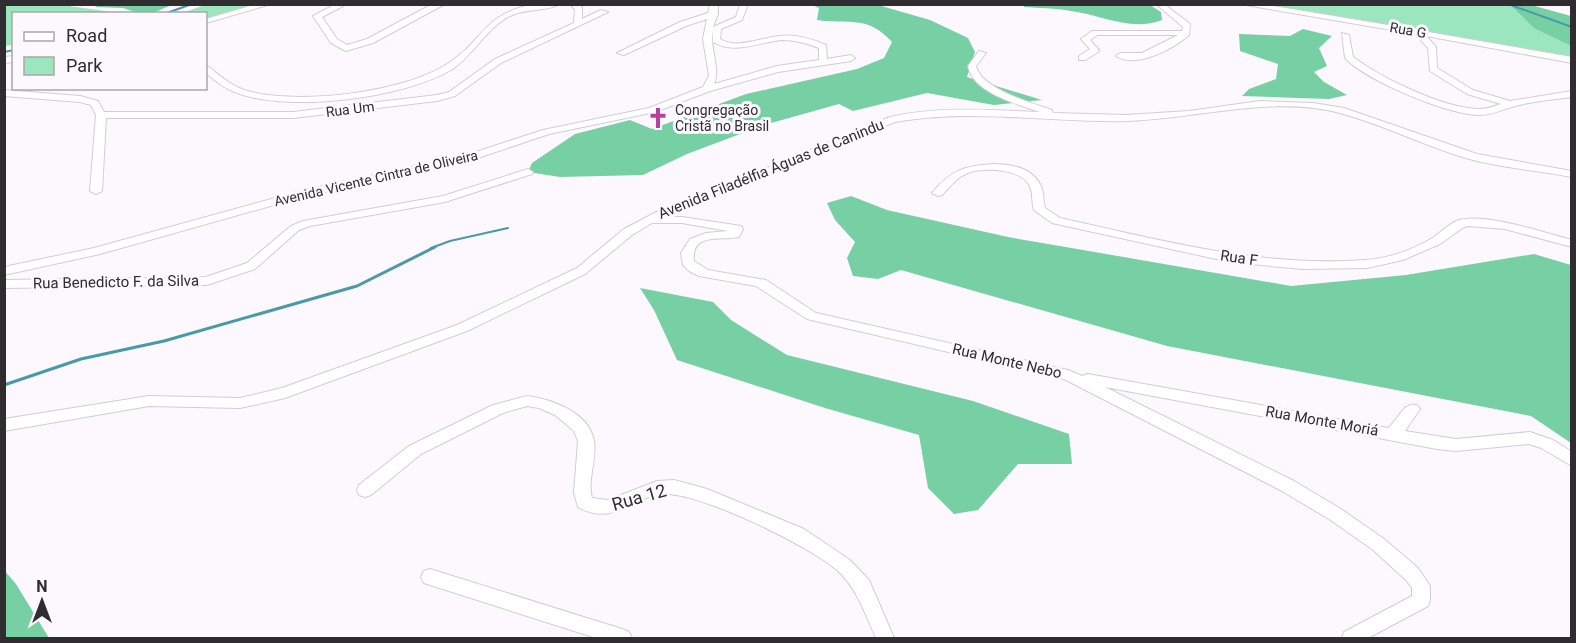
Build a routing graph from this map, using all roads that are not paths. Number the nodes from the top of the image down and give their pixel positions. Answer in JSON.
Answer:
{"nodes":[{"id":1,"x":257,"y":4,"type":"edge"},
{"id":2,"x":268,"y":4,"type":"edge"},
{"id":3,"x":344,"y":4,"type":"edge"},
{"id":4,"x":442,"y":4,"type":"edge"},
{"id":5,"x":556,"y":4,"type":"edge"},
{"id":6,"x":573,"y":4,"type":"edge"},
{"id":7,"x":744,"y":4,"type":"edge"},
{"id":8,"x":1159,"y":4,"type":"edge"},
{"id":9,"x":1243,"y":4,"type":"edge"},
{"id":10,"x":714,"y":9,"type":"edge"},
{"id":11,"x":604,"y":12,"type":"dead end"},
{"id":12,"x":207,"y":19,"type":"edge"},
{"id":13,"x":207,"y":19,"type":"edge"},
{"id":14,"x":578,"y":22,"type":"junction"},
{"id":15,"x":1417,"y":32,"type":"junction"},
{"id":16,"x":1186,"y":33,"type":"junction"},
{"id":17,"x":1345,"y":35,"type":"dead end"},
{"id":18,"x":621,"y":53,"type":"dead end"},
{"id":19,"x":982,"y":53,"type":"dead end"},
{"id":20,"x":1120,"y":56,"type":"dead end"},
{"id":21,"x":851,"y":58,"type":"dead end"},
{"id":22,"x":1082,"y":58,"type":"dead end"},
{"id":23,"x":1572,"y":60,"type":"edge"},
{"id":24,"x":823,"y":61,"type":"junction"},
{"id":25,"x":207,"y":70,"type":"edge"},
{"id":26,"x":707,"y":89,"type":"junction"},
{"id":27,"x":4,"y":93,"type":"edge"},
{"id":28,"x":1572,"y":94,"type":"edge"},
{"id":29,"x":1510,"y":104,"type":"junction"},
{"id":30,"x":101,"y":115,"type":"junction"},
{"id":31,"x":1061,"y":117,"type":"junction"},
{"id":32,"x":528,"y":172,"type":"dead end"},
{"id":33,"x":1572,"y":174,"type":"edge"},
{"id":34,"x":96,"y":191,"type":"dead end"},
{"id":35,"x":939,"y":193,"type":"dead end"},
{"id":36,"x":650,"y":219,"type":"junction"},
{"id":37,"x":1572,"y":244,"type":"edge"},
{"id":38,"x":4,"y":270,"type":"edge"},
{"id":39,"x":4,"y":284,"type":"edge"},
{"id":40,"x":1068,"y":375,"type":"junction"},
{"id":41,"x":1412,"y":409,"type":"dead end"},
{"id":42,"x":4,"y":426,"type":"edge"},
{"id":43,"x":1392,"y":434,"type":"junction"},
{"id":44,"x":1572,"y":460,"type":"edge"},
{"id":45,"x":365,"y":490,"type":"dead end"},
{"id":46,"x":430,"y":577,"type":"dead end"},
{"id":47,"x":622,"y":639,"type":"edge"},
{"id":48,"x":885,"y":639,"type":"edge"},
{"id":49,"x":1351,"y":639,"type":"edge"}],
"edges":[{"from":1,"to":12,"type":"street"},
{"from":2,"to":13,"type":"street"},
{"from":3,"to":4,"type":"street"},
{"from":5,"to":25,"type":"street","name":"Rua Um"},
{"from":6,"to":14,"type":"street"},
{"from":7,"to":24,"type":"street"},
{"from":8,"to":16,"type":"street"},
{"from":9,"to":15,"type":"street","name":"Rua G"},
{"from":10,"to":18,"type":"street"},
{"from":10,"to":26,"type":"street"},
{"from":11,"to":14,"type":"street","name":"Rua Um"},
{"from":14,"to":30,"type":"street","name":"Rua Um"},
{"from":15,"to":23,"type":"street","name":"Rua G"},
{"from":15,"to":29,"type":"street"},
{"from":16,"to":20,"type":"street"},
{"from":16,"to":22,"type":"street"},
{"from":17,"to":29,"type":"street"},
{"from":19,"to":31,"type":"street"},
{"from":21,"to":24,"type":"street","name":"Avenida Vicente Cintra de Oliveira"},
{"from":24,"to":26,"type":"street","name":"Avenida Vicente Cintra de Oliveira"},
{"from":26,"to":38,"type":"street","name":"Avenida Vicente Cintra de Oliveira"},
{"from":27,"to":30,"type":"street"},
{"from":28,"to":29,"type":"street"},
{"from":30,"to":34,"type":"street"},
{"from":31,"to":33,"type":"street","name":"Avenida Filadélfia Águas de Canindu"},
{"from":31,"to":36,"type":"street","name":"Avenida Filadélfia Águas de Canindu"},
{"from":32,"to":39,"type":"street","name":"Rua Benedicto F. da Silva"},
{"from":35,"to":37,"type":"street","name":"Rua F"},
{"from":36,"to":40,"type":"street","name":"Rua Monte Nebo"},
{"from":36,"to":42,"type":"street","name":"Avenida Filadélfia Águas de Canindu"},
{"from":40,"to":43,"type":"street","name":"Rua Monte Moriá"},
{"from":40,"to":49,"type":"street","name":"Rua Monte Nebo"},
{"from":41,"to":43,"type":"street"},
{"from":43,"to":44,"type":"street","name":"Rua Monte Moriá"},
{"from":45,"to":48,"type":"street","name":"Rua 12"},
{"from":46,"to":47,"type":"street"}]}
